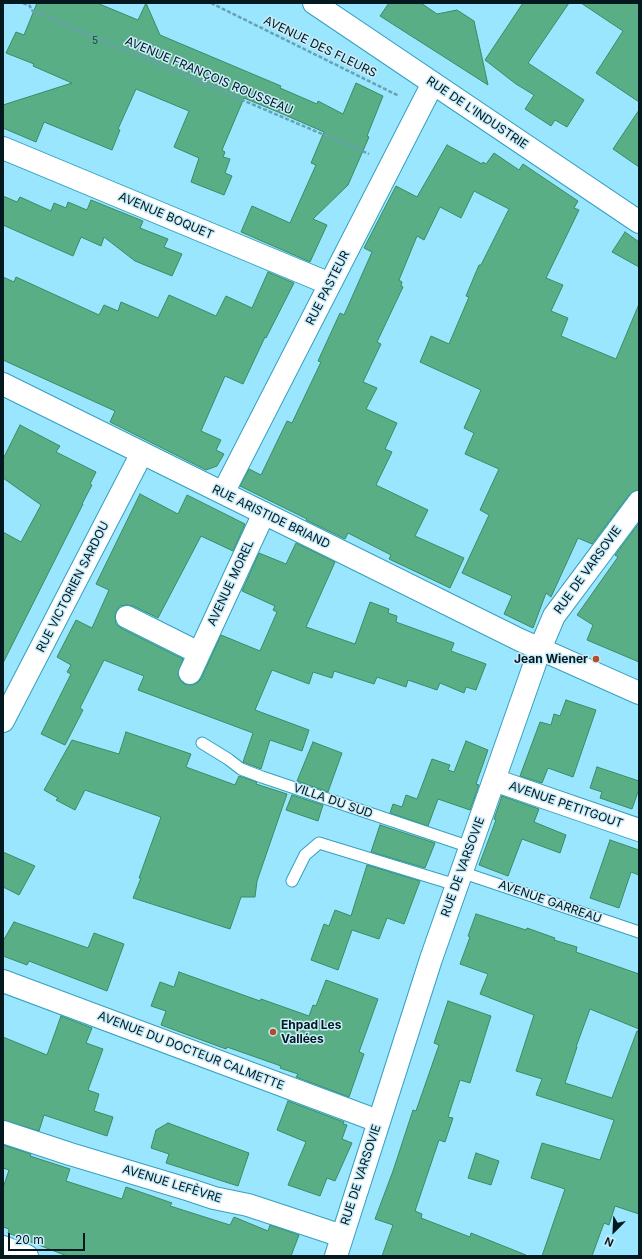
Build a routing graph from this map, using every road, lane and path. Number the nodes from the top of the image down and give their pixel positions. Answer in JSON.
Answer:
{"nodes":[{"id":1,"x":23,"y":3,"type":"edge"},
{"id":2,"x":211,"y":3,"type":"edge"},
{"id":3,"x":314,"y":3,"type":"edge"},
{"id":4,"x":433,"y":83,"type":"junction"},
{"id":5,"x":421,"y":107,"type":"junction"},
{"id":6,"x":3,"y":148,"type":"edge"},
{"id":7,"x":391,"y":164,"type":"junction"},
{"id":8,"x":639,"y":222,"type":"edge"},
{"id":9,"x":330,"y":284,"type":"junction"},
{"id":10,"x":3,"y":384,"type":"edge"},
{"id":11,"x":142,"y":453,"type":"junction"},
{"id":12,"x":223,"y":493,"type":"junction"},
{"id":13,"x":639,"y":502,"type":"edge"},
{"id":14,"x":264,"y":513,"type":"junction"},
{"id":15,"x":127,"y":617,"type":"dead end"},
{"id":16,"x":540,"y":649,"type":"junction"},
{"id":17,"x":199,"y":653,"type":"junction"},
{"id":18,"x":190,"y":673,"type":"dead end"},
{"id":19,"x":639,"y":693,"type":"edge"},
{"id":20,"x":3,"y":721,"type":"edge"},
{"id":21,"x":202,"y":743,"type":"dead end"},
{"id":22,"x":494,"y":780,"type":"junction"},
{"id":23,"x":639,"y":830,"type":"edge"},
{"id":24,"x":470,"y":847,"type":"junction"},
{"id":25,"x":459,"y":878,"type":"junction"},
{"id":26,"x":292,"y":881,"type":"dead end"},
{"id":27,"x":639,"y":932,"type":"edge"},
{"id":28,"x":3,"y":981,"type":"edge"},
{"id":29,"x":378,"y":1121,"type":"junction"},
{"id":30,"x":3,"y":1132,"type":"edge"},
{"id":31,"x":339,"y":1246,"type":"edge"},
{"id":32,"x":3,"y":1247,"type":"edge"},
{"id":33,"x":27,"y":1256,"type":"edge"}],
"edges":[{"from":1,"to":7,"type":"path","name":"AVENUE FRANÇOIS ROUSSEAU"},
{"from":2,"to":5,"type":"path","name":"AVENUE DES FLEURS"},
{"from":3,"to":4,"type":"street","name":"RUE DE L'INDUSTRIE"},
{"from":4,"to":5,"type":"street","name":"RUE PASTEUR"},
{"from":4,"to":8,"type":"street","name":"RUE DE L'INDUSTRIE"},
{"from":5,"to":7,"type":"street","name":"RUE PASTEUR"},
{"from":6,"to":9,"type":"street","name":"AVENUE BOQUET"},
{"from":7,"to":9,"type":"street","name":"RUE PASTEUR"},
{"from":9,"to":12,"type":"street","name":"RUE PASTEUR"},
{"from":10,"to":11,"type":"street","name":"RUE ARISTIDE BRIAND"},
{"from":11,"to":12,"type":"street","name":"RUE ARISTIDE BRIAND"},
{"from":11,"to":20,"type":"street","name":"RUE VICTORIEN SARDOU"},
{"from":12,"to":14,"type":"street","name":"RUE ARISTIDE BRIAND"},
{"from":13,"to":16,"type":"street","name":"RUE DE VARSOVIE"},
{"from":14,"to":16,"type":"street","name":"RUE ARISTIDE BRIAND"},
{"from":14,"to":17,"type":"street","name":"AVENUE MOREL"},
{"from":15,"to":17,"type":"street"},
{"from":16,"to":19,"type":"street","name":"RUE ARISTIDE BRIAND"},
{"from":16,"to":22,"type":"street","name":"RUE DE VARSOVIE"},
{"from":17,"to":18,"type":"street","name":"AVENUE MOREL"},
{"from":21,"to":24,"type":"lane","name":"VILLA DU SUD"},
{"from":22,"to":23,"type":"street","name":"AVENUE PETITGOUT"},
{"from":22,"to":24,"type":"street","name":"RUE DE VARSOVIE"},
{"from":24,"to":25,"type":"street","name":"RUE DE VARSOVIE"},
{"from":25,"to":26,"type":"lane","name":"AVENUE GARREAU"},
{"from":25,"to":27,"type":"lane","name":"AVENUE GARREAU"},
{"from":25,"to":29,"type":"street","name":"RUE DE VARSOVIE"},
{"from":28,"to":29,"type":"street","name":"AVENUE DU DOCTEUR CALMETTE"},
{"from":29,"to":31,"type":"street","name":"RUE DE VARSOVIE"},
{"from":30,"to":31,"type":"street","name":"AVENUE LEFÈVRE"},
{"from":32,"to":33,"type":"street"}]}
